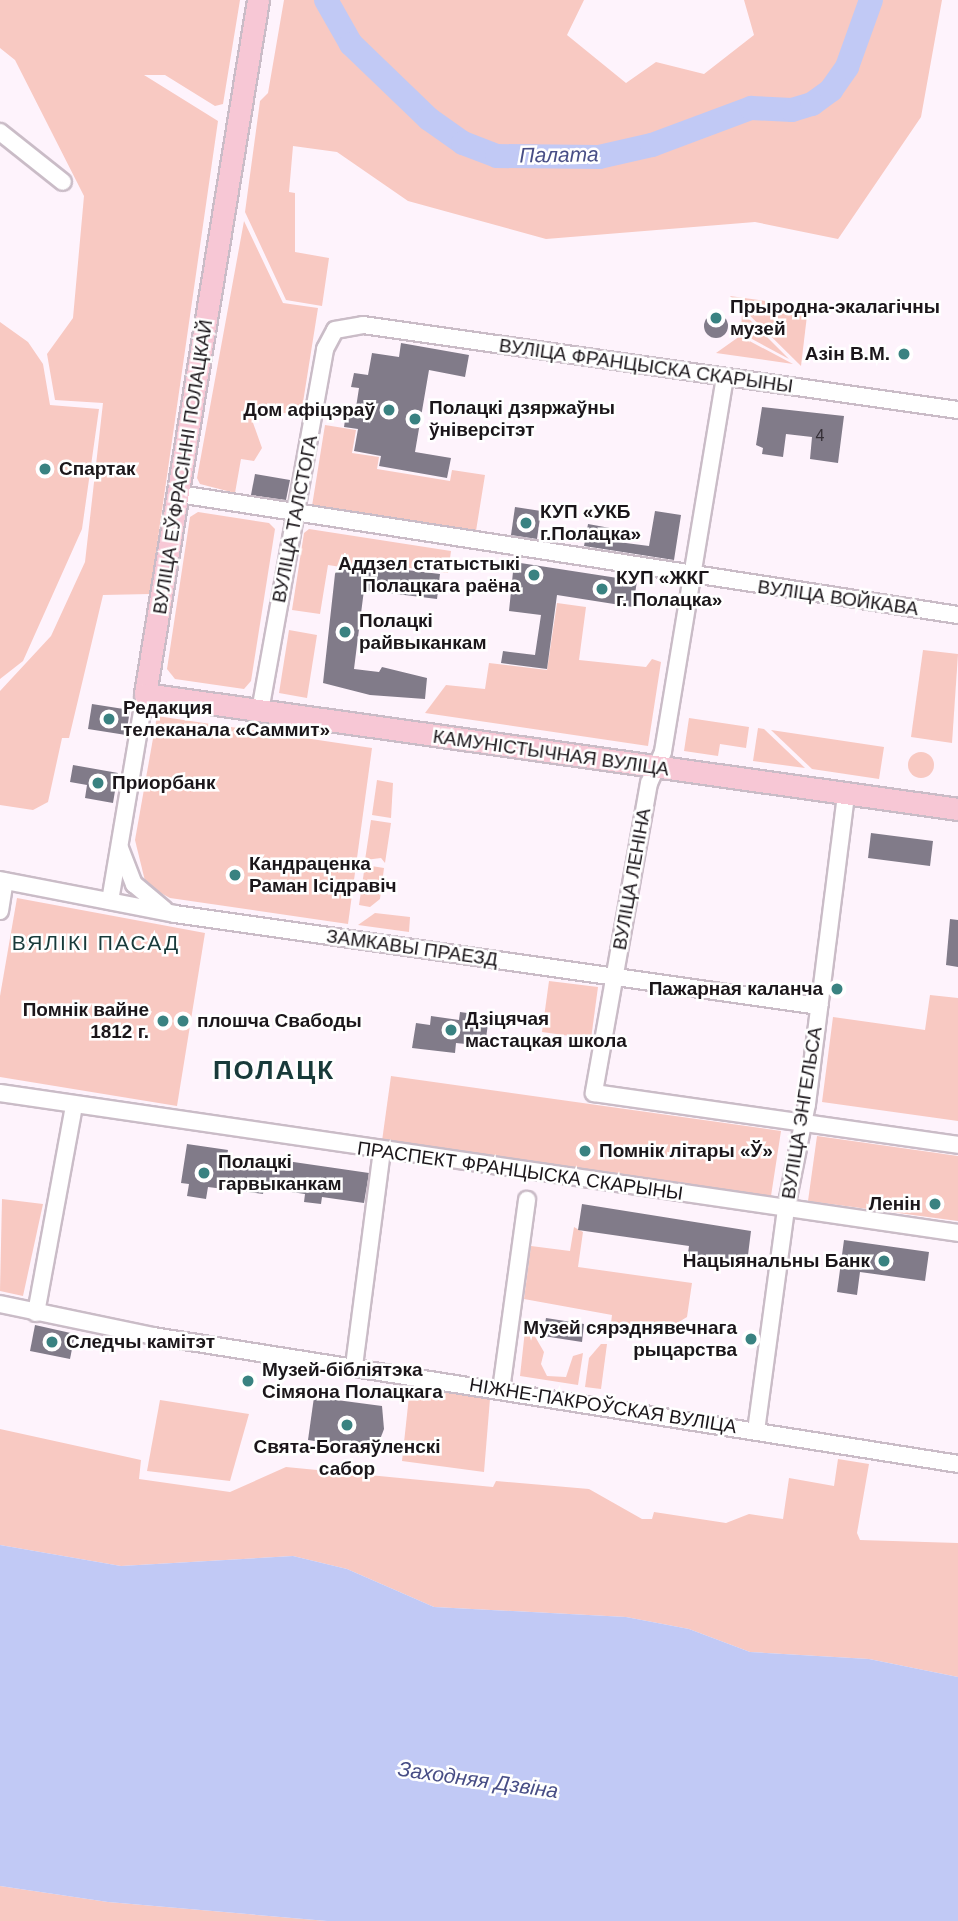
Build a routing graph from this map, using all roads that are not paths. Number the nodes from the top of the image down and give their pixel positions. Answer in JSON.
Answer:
{"nodes":[{"id":1,"x":258,"y":0,"type":"edge"},
{"id":2,"x":0,"y":132,"type":"edge"},
{"id":3,"x":63,"y":182,"type":"dead end"},
{"id":4,"x":335,"y":330,"type":"joint"},
{"id":5,"x":725,"y":377,"type":"junction"},
{"id":6,"x":958,"y":411,"type":"edge"},
{"id":7,"x":179,"y":494,"type":"junction"},
{"id":8,"x":294,"y":515,"type":"junction"},
{"id":9,"x":691,"y":577,"type":"junction"},
{"id":10,"x":958,"y":615,"type":"edge"},
{"id":11,"x":145,"y":694,"type":"junction"},
{"id":12,"x":260,"y":711,"type":"junction"},
{"id":13,"x":655,"y":769,"type":"junction"},
{"id":14,"x":846,"y":794,"type":"junction"},
{"id":15,"x":958,"y":809,"type":"edge"},
{"id":16,"x":119,"y":845,"type":"junction"},
{"id":17,"x":3,"y":881,"type":"edge"},
{"id":18,"x":110,"y":901,"type":"junction"},
{"id":19,"x":0,"y":911,"type":"edge"},
{"id":20,"x":170,"y":913,"type":"junction"},
{"id":21,"x":614,"y":976,"type":"junction"},
{"id":22,"x":819,"y":1006,"type":"junction"},
{"id":23,"x":0,"y":1093,"type":"edge"},
{"id":24,"x":74,"y":1105,"type":"junction"},
{"id":25,"x":801,"y":1124,"type":"junction"},
{"id":26,"x":958,"y":1145,"type":"edge"},
{"id":27,"x":382,"y":1151,"type":"junction"},
{"id":28,"x":527,"y":1200,"type":"dead end"},
{"id":29,"x":786,"y":1209,"type":"junction"},
{"id":30,"x":958,"y":1233,"type":"edge"},
{"id":31,"x":0,"y":1304,"type":"edge"},
{"id":32,"x":36,"y":1313,"type":"junction"},
{"id":33,"x":354,"y":1366,"type":"junction"},
{"id":34,"x":501,"y":1390,"type":"junction"},
{"id":35,"x":755,"y":1431,"type":"junction"},
{"id":36,"x":958,"y":1464,"type":"edge"}],
"edges":[{"from":1,"to":7,"type":"main road","name":"ВУЛІЦА ЕЎФРАСІННІ ПОЛАЦКАЙ"},
{"from":2,"to":3,"type":"street"},
{"from":4,"to":5,"type":"street","name":"ВУЛІЦА ФРАНЦЫСКА СКАРЫНЫ"},
{"from":4,"to":8,"type":"street","name":"ВУЛІЦА ТАЛСТОГА"},
{"from":5,"to":6,"type":"street","name":"ВУЛІЦА ФРАНЦЫСКА СКАРЫНЫ"},
{"from":5,"to":9,"type":"street","name":"ВУЛІЦА ЛЕНІНА"},
{"from":7,"to":8,"type":"street","name":"ВУЛІЦА ВОЙКАВА"},
{"from":7,"to":11,"type":"main road","name":"ВУЛІЦА ЕЎФРАСІННІ ПОЛАЦКАЙ"},
{"from":8,"to":9,"type":"street","name":"ВУЛІЦА ВОЙКАВА"},
{"from":8,"to":12,"type":"street","name":"ВУЛІЦА ТАЛСТОГА"},
{"from":9,"to":10,"type":"street","name":"ВУЛІЦА ВОЙКАВА"},
{"from":9,"to":13,"type":"street","name":"ВУЛІЦА ЛЕНІНА"},
{"from":11,"to":12,"type":"main road","name":"КАМУНІСТЫЧНАЯ ВУЛІЦА"},
{"from":11,"to":16,"type":"street","name":"ВУЛІЦА ЕЎФРАСІННІ ПОЛАЦКАЙ"},
{"from":12,"to":13,"type":"main road","name":"КАМУНІСТЫЧНАЯ ВУЛІЦА"},
{"from":13,"to":14,"type":"main road","name":"КАМУНІСТЫЧНАЯ ВУЛІЦА"},
{"from":13,"to":21,"type":"street","name":"ВУЛІЦА ЛЕНІНА"},
{"from":14,"to":15,"type":"main road","name":"КАМУНІСТЫЧНАЯ ВУЛІЦА"},
{"from":14,"to":22,"type":"street","name":"ВУЛІЦА ЭНГЕЛЬСА"},
{"from":16,"to":18,"type":"street","name":"ВУЛІЦА ЕЎФРАСІННІ ПОЛАЦКАЙ"},
{"from":16,"to":20,"type":"street"},
{"from":17,"to":18,"type":"street","name":"ЗАМКАВЫ ПРАЕЗД"},
{"from":17,"to":19,"type":"street"},
{"from":18,"to":20,"type":"street","name":"ЗАМКАВЫ ПРАЕЗД"},
{"from":20,"to":21,"type":"street","name":"ЗАМКАВЫ ПРАЕЗД"},
{"from":21,"to":22,"type":"street","name":"ЗАМКАВЫ ПРАЕЗД"},
{"from":21,"to":25,"type":"street","name":"ВУЛІЦА ЛЕНІНА"},
{"from":22,"to":25,"type":"street","name":"ВУЛІЦА ЭНГЕЛЬСА"},
{"from":23,"to":24,"type":"street","name":"ПРАСПЕКТ ФРАНЦЫСКА СКАРЫНЫ"},
{"from":24,"to":27,"type":"street","name":"ПРАСПЕКТ ФРАНЦЫСКА СКАРЫНЫ"},
{"from":24,"to":32,"type":"street"},
{"from":25,"to":26,"type":"street"},
{"from":25,"to":29,"type":"street","name":"ВУЛІЦА ЭНГЕЛЬСА"},
{"from":27,"to":29,"type":"street","name":"ПРАСПЕКТ ФРАНЦЫСКА СКАРЫНЫ"},
{"from":27,"to":33,"type":"street"},
{"from":28,"to":34,"type":"street"},
{"from":29,"to":30,"type":"street","name":"ПРАСПЕКТ ФРАНЦЫСКА СКАРЫНЫ"},
{"from":29,"to":35,"type":"street","name":"ВУЛІЦА ЭНГЕЛЬСА"},
{"from":31,"to":32,"type":"street","name":"НІЖНЕ-ПАКРОЎСКАЯ ВУЛІЦА"},
{"from":32,"to":33,"type":"street","name":"НІЖНЕ-ПАКРОЎСКАЯ ВУЛІЦА"},
{"from":33,"to":34,"type":"street","name":"НІЖНЕ-ПАКРОЎСКАЯ ВУЛІЦА"},
{"from":34,"to":35,"type":"street","name":"НІЖНЕ-ПАКРОЎСКАЯ ВУЛІЦА"},
{"from":35,"to":36,"type":"street","name":"НІЖНЕ-ПАКРОЎСКАЯ ВУЛІЦА"}]}
